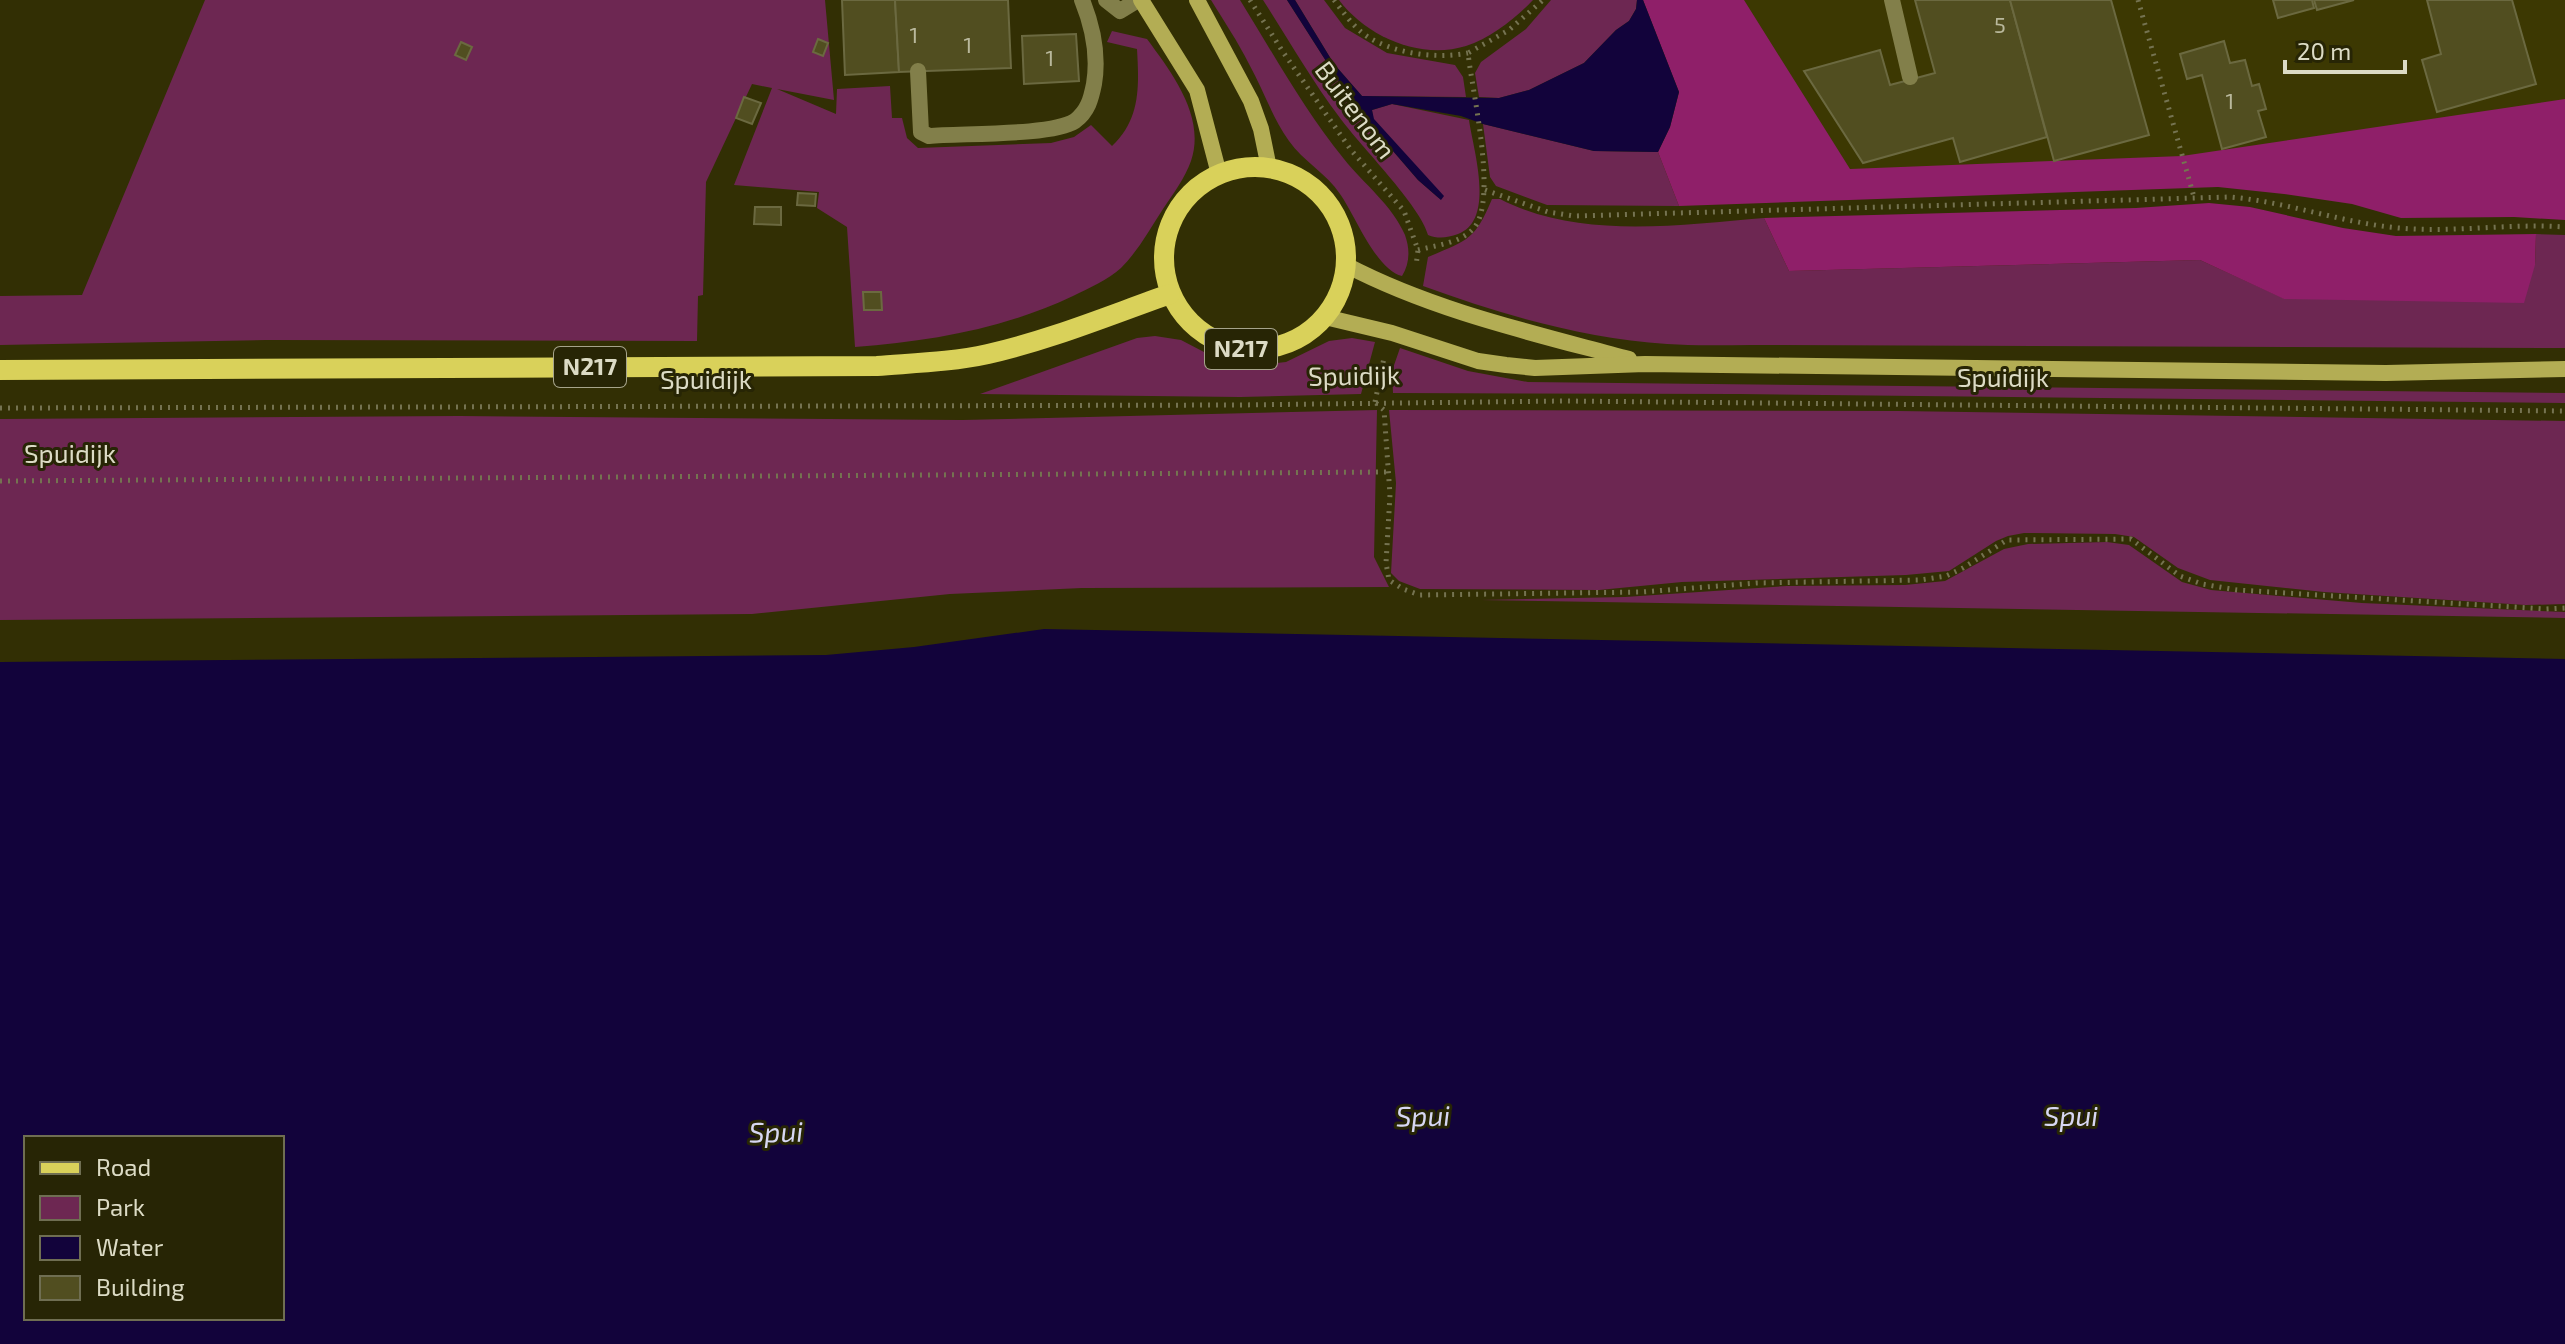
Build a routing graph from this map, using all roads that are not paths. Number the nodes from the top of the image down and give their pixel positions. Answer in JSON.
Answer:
{"nodes":[{"id":1,"x":1082,"y":0,"type":"edge"},
{"id":2,"x":1106,"y":0,"type":"edge"},
{"id":3,"x":1140,"y":0,"type":"edge"},
{"id":4,"x":1197,"y":0,"type":"edge"},
{"id":5,"x":1892,"y":0,"type":"edge"},
{"id":6,"x":918,"y":71,"type":"dead end"},
{"id":7,"x":1910,"y":77,"type":"dead end"},
{"id":8,"x":1269,"y":168,"type":"junction"},
{"id":9,"x":1219,"y":174,"type":"junction"},
{"id":10,"x":1346,"y":265,"type":"junction"},
{"id":11,"x":1170,"y":294,"type":"junction"},
{"id":12,"x":1325,"y":317,"type":"junction"},
{"id":13,"x":1645,"y":364,"type":"junction"},
{"id":14,"x":2565,"y":369,"type":"edge"},
{"id":15,"x":0,"y":370,"type":"edge"}],
"edges":[{"from":1,"to":6,"type":"lane"},
{"from":2,"to":3,"type":"lane"},
{"from":3,"to":9,"type":"main road"},
{"from":4,"to":8,"type":"main road"},
{"from":5,"to":7,"type":"lane"},
{"from":8,"to":9,"type":"main road","number":"N217"},
{"from":8,"to":10,"type":"main road","number":"N217"},
{"from":9,"to":11,"type":"main road","number":"N217"},
{"from":10,"to":12,"type":"main road","number":"N217"},
{"from":10,"to":13,"type":"main road","name":"Spuidijk"},
{"from":11,"to":12,"type":"main road","number":"N217"},
{"from":11,"to":15,"type":"main road","name":"Spuidijk","number":"N217"},
{"from":12,"to":13,"type":"main road","name":"Spuidijk"},
{"from":13,"to":14,"type":"main road","name":"Spuidijk"}]}
